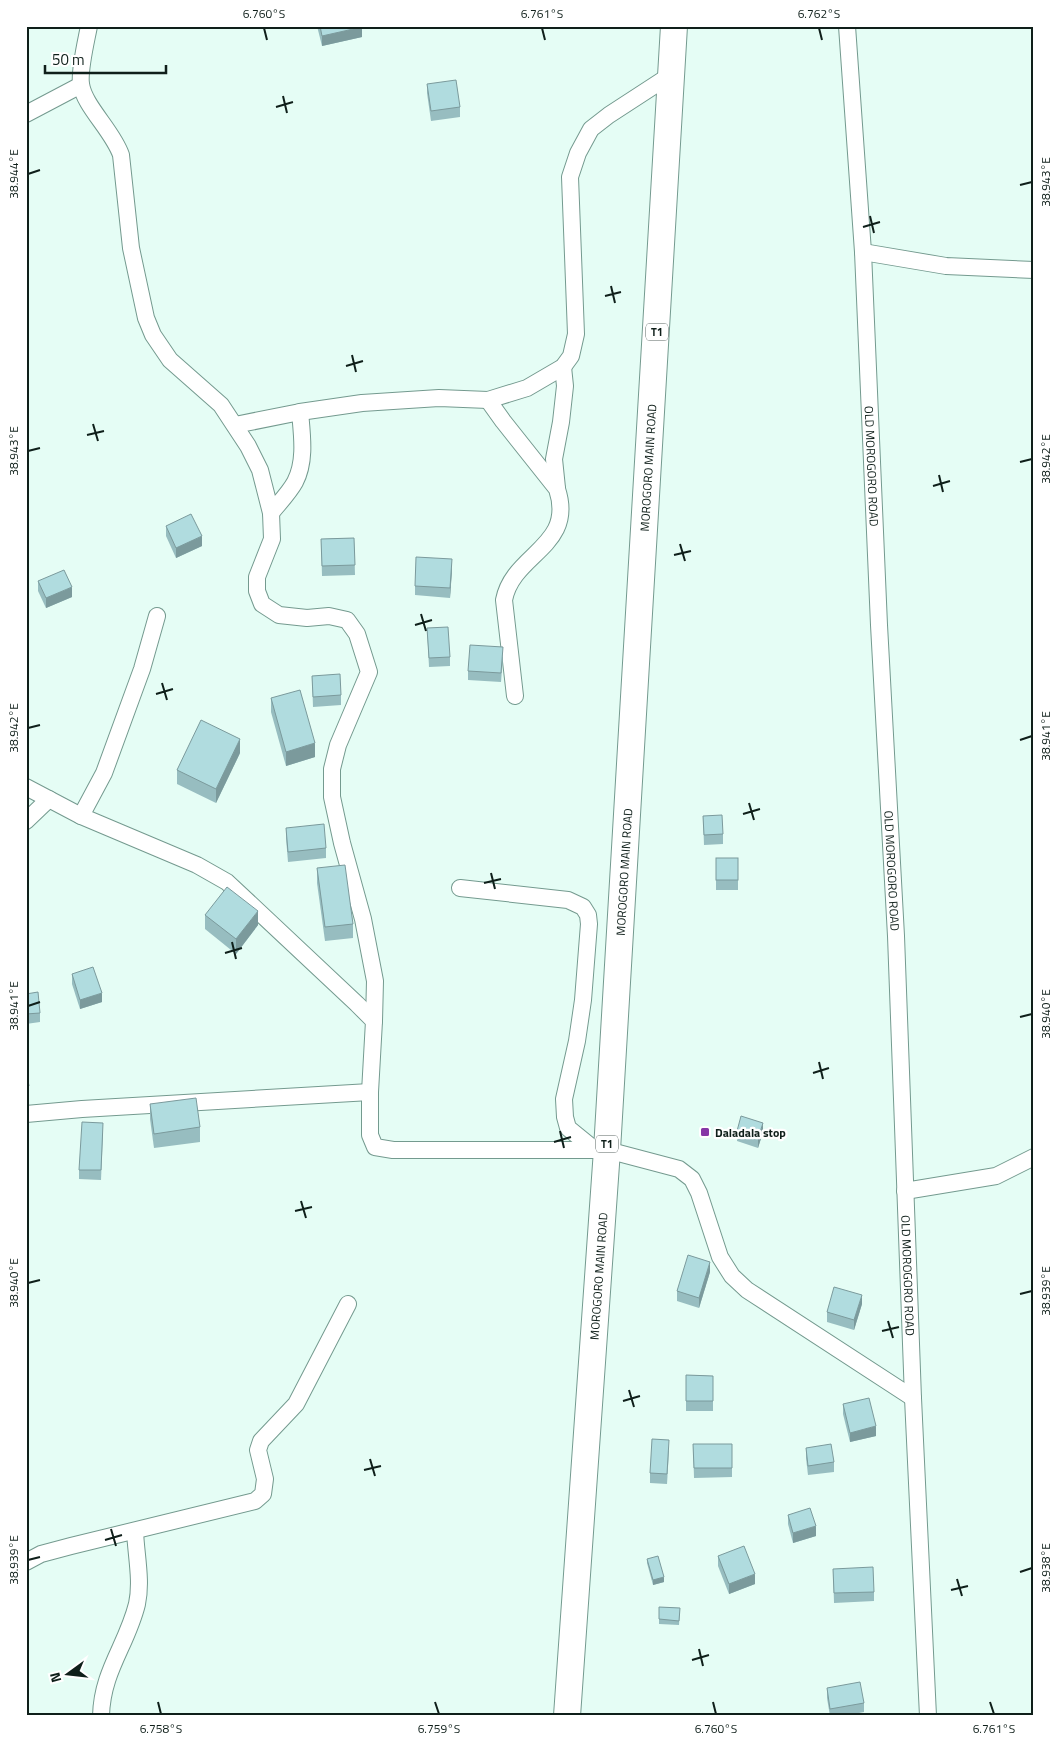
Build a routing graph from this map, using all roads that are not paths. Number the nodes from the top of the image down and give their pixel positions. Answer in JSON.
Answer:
{"nodes":[{"id":1,"x":89,"y":26,"type":"edge"},
{"id":2,"x":674,"y":26,"type":"edge"},
{"id":3,"x":847,"y":26,"type":"edge"},
{"id":4,"x":672,"y":74,"type":"junction"},
{"id":5,"x":81,"y":85,"type":"junction"},
{"id":6,"x":26,"y":114,"type":"edge"},
{"id":7,"x":863,"y":252,"type":"junction"},
{"id":8,"x":1034,"y":270,"type":"edge"},
{"id":9,"x":563,"y":367,"type":"junction"},
{"id":10,"x":488,"y":400,"type":"junction"},
{"id":11,"x":300,"y":412,"type":"junction"},
{"id":12,"x":234,"y":425,"type":"junction"},
{"id":13,"x":557,"y":489,"type":"junction"},
{"id":14,"x":271,"y":513,"type":"junction"},
{"id":15,"x":157,"y":616,"type":"dead end"},
{"id":16,"x":515,"y":696,"type":"dead end"},
{"id":17,"x":26,"y":787,"type":"edge"},
{"id":18,"x":49,"y":799,"type":"junction"},
{"id":19,"x":81,"y":816,"type":"junction"},
{"id":20,"x":26,"y":821,"type":"edge"},
{"id":21,"x":460,"y":888,"type":"dead end"},
{"id":22,"x":374,"y":1022,"type":"junction"},
{"id":23,"x":370,"y":1092,"type":"junction"},
{"id":24,"x":26,"y":1114,"type":"edge"},
{"id":25,"x":601,"y":1150,"type":"junction"},
{"id":26,"x":1034,"y":1158,"type":"edge"},
{"id":27,"x":905,"y":1191,"type":"junction"},
{"id":28,"x":348,"y":1304,"type":"dead end"},
{"id":29,"x":913,"y":1398,"type":"junction"},
{"id":30,"x":135,"y":1531,"type":"junction"},
{"id":31,"x":26,"y":1562,"type":"edge"},
{"id":32,"x":101,"y":1716,"type":"edge"},
{"id":33,"x":567,"y":1716,"type":"edge"},
{"id":34,"x":928,"y":1716,"type":"edge"}],
"edges":[{"from":1,"to":5,"type":"street"},
{"from":2,"to":4,"type":"highway","name":"MOROGORO MAIN ROAD","number":"T1"},
{"from":3,"to":7,"type":"street","name":"OLD MOROGORO ROAD"},
{"from":4,"to":9,"type":"street"},
{"from":4,"to":25,"type":"highway","name":"MOROGORO MAIN ROAD","number":"T1"},
{"from":5,"to":6,"type":"street"},
{"from":5,"to":12,"type":"street"},
{"from":7,"to":8,"type":"street"},
{"from":7,"to":27,"type":"street","name":"OLD MOROGORO ROAD"},
{"from":9,"to":10,"type":"street"},
{"from":9,"to":13,"type":"street"},
{"from":10,"to":11,"type":"street"},
{"from":10,"to":13,"type":"street"},
{"from":11,"to":12,"type":"street"},
{"from":11,"to":14,"type":"street"},
{"from":12,"to":14,"type":"street"},
{"from":13,"to":16,"type":"street"},
{"from":14,"to":22,"type":"street"},
{"from":15,"to":19,"type":"street"},
{"from":17,"to":18,"type":"street"},
{"from":18,"to":19,"type":"street"},
{"from":18,"to":20,"type":"street"},
{"from":19,"to":22,"type":"street"},
{"from":21,"to":25,"type":"street"},
{"from":22,"to":23,"type":"street"},
{"from":23,"to":24,"type":"street"},
{"from":23,"to":25,"type":"street"},
{"from":25,"to":29,"type":"street"},
{"from":25,"to":33,"type":"highway","name":"MOROGORO MAIN ROAD","number":"T1"},
{"from":26,"to":27,"type":"street"},
{"from":27,"to":29,"type":"street","name":"OLD MOROGORO ROAD"},
{"from":28,"to":30,"type":"street"},
{"from":29,"to":34,"type":"street","name":"OLD MOROGORO ROAD"},
{"from":30,"to":31,"type":"street"},
{"from":30,"to":32,"type":"street"}]}
